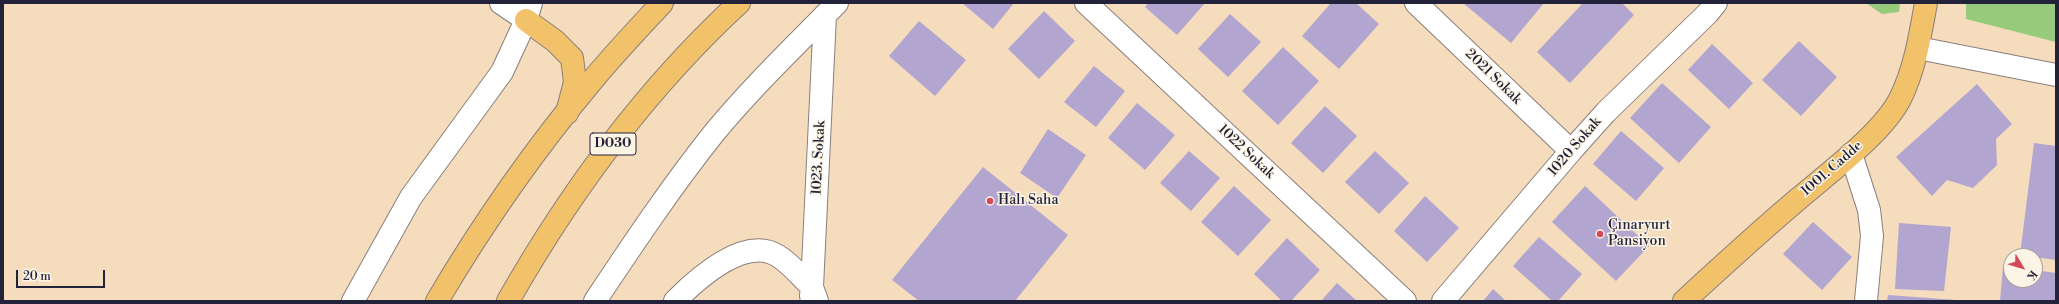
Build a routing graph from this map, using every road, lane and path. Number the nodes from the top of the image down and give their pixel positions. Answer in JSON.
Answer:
{"nodes":[{"id":1,"x":501,"y":3,"type":"edge"},
{"id":2,"x":662,"y":3,"type":"edge"},
{"id":3,"x":739,"y":3,"type":"edge"},
{"id":4,"x":1086,"y":3,"type":"edge"},
{"id":5,"x":1416,"y":3,"type":"edge"},
{"id":6,"x":1716,"y":3,"type":"edge"},
{"id":7,"x":1926,"y":3,"type":"edge"},
{"id":8,"x":831,"y":9,"type":"edge"},
{"id":9,"x":528,"y":12,"type":"edge"},
{"id":10,"x":1918,"y":48,"type":"junction"},
{"id":11,"x":2056,"y":75,"type":"edge"},
{"id":12,"x":567,"y":113,"type":"junction"},
{"id":13,"x":1570,"y":151,"type":"junction"},
{"id":14,"x":1851,"y":154,"type":"junction"},
{"id":15,"x":813,"y":296,"type":"edge"},
{"id":16,"x":354,"y":301,"type":"edge"},
{"id":17,"x":437,"y":301,"type":"edge"},
{"id":18,"x":508,"y":301,"type":"edge"},
{"id":19,"x":594,"y":301,"type":"edge"},
{"id":20,"x":675,"y":301,"type":"edge"},
{"id":21,"x":1406,"y":301,"type":"edge"},
{"id":22,"x":1443,"y":301,"type":"edge"},
{"id":23,"x":1685,"y":301,"type":"edge"},
{"id":24,"x":1866,"y":301,"type":"edge"}],
"edges":[{"from":1,"to":9,"type":"street"},
{"from":2,"to":12,"type":"main road"},
{"from":3,"to":18,"type":"main road","number":"D030"},
{"from":4,"to":21,"type":"street","name":"1022 Sokak"},
{"from":5,"to":13,"type":"street","name":"2021 Sokak"},
{"from":6,"to":13,"type":"street","name":"1020 Sokak"},
{"from":7,"to":10,"type":"main road","name":"1001. Cadde"},
{"from":8,"to":15,"type":"street","name":"1023. Sokak"},
{"from":8,"to":19,"type":"street"},
{"from":9,"to":12,"type":"main road"},
{"from":9,"to":16,"type":"street"},
{"from":10,"to":11,"type":"street"},
{"from":10,"to":14,"type":"main road","name":"1001. Cadde"},
{"from":12,"to":17,"type":"main road"},
{"from":13,"to":22,"type":"street","name":"1020 Sokak"},
{"from":14,"to":23,"type":"main road","name":"1001. Cadde"},
{"from":14,"to":24,"type":"street"},
{"from":15,"to":20,"type":"street"}]}
